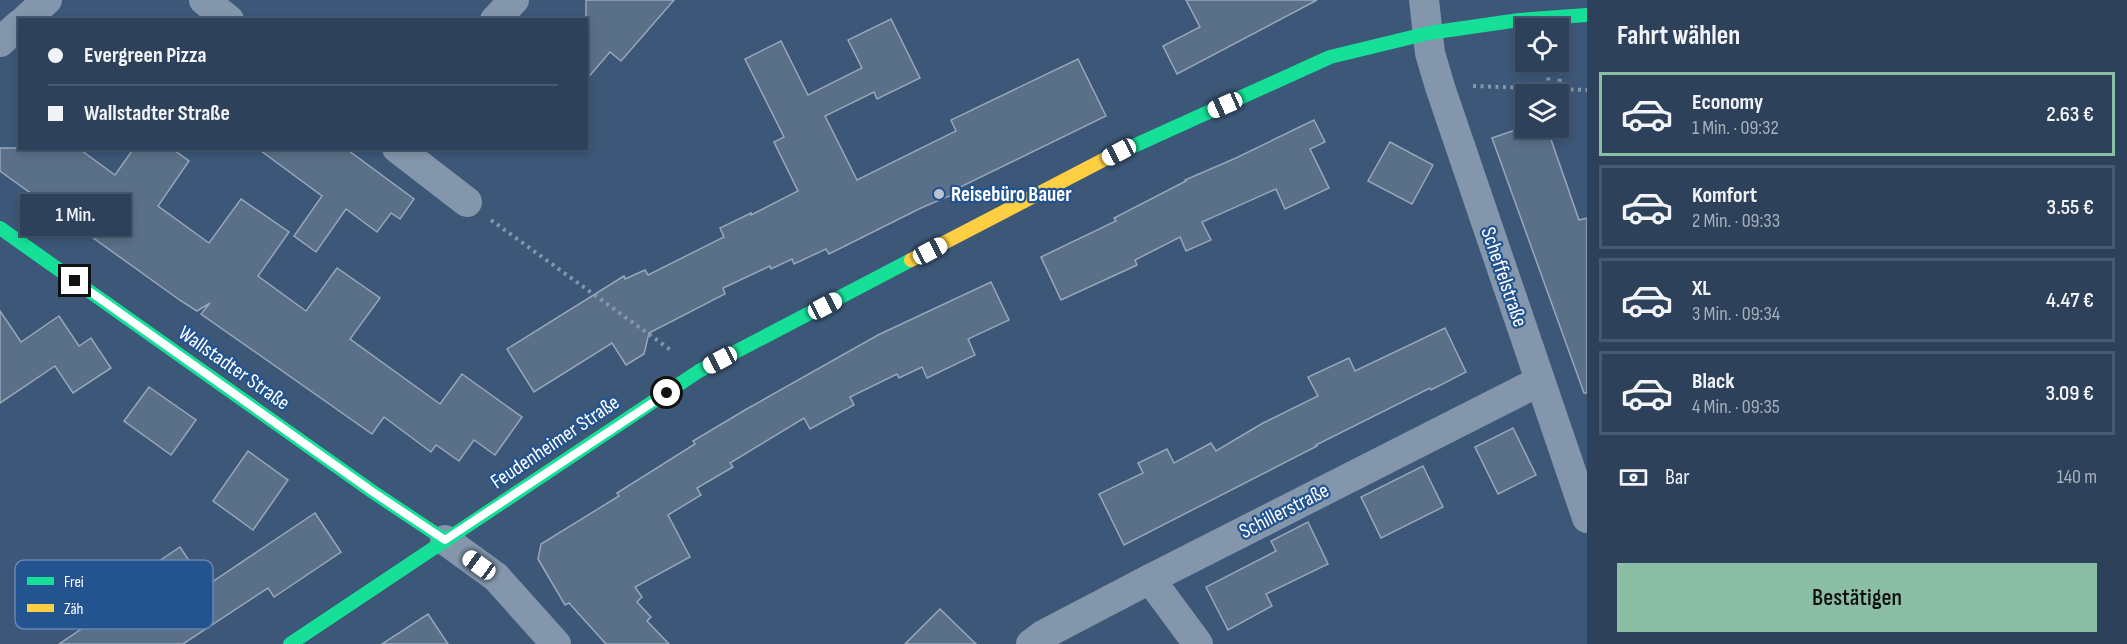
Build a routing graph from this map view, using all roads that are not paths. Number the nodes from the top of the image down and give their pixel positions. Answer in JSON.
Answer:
{"nodes":[{"id":1,"x":47,"y":0,"type":"edge"},
{"id":2,"x":204,"y":0,"type":"edge"},
{"id":3,"x":514,"y":0,"type":"edge"},
{"id":4,"x":1424,"y":0,"type":"edge"},
{"id":5,"x":1587,"y":15,"type":"edge"},
{"id":6,"x":27,"y":18,"type":"edge"},
{"id":7,"x":226,"y":18,"type":"edge"},
{"id":8,"x":497,"y":18,"type":"edge"},
{"id":9,"x":18,"y":26,"type":"edge"},
{"id":10,"x":1429,"y":33,"type":"junction"},
{"id":11,"x":0,"y":42,"type":"edge"},
{"id":12,"x":400,"y":150,"type":"edge"},
{"id":13,"x":467,"y":202,"type":"road end"},
{"id":14,"x":0,"y":228,"type":"edge"},
{"id":15,"x":1540,"y":381,"type":"junction"},
{"id":16,"x":1587,"y":518,"type":"edge"},
{"id":17,"x":445,"y":540,"type":"junction"},
{"id":18,"x":1150,"y":579,"type":"junction"},
{"id":19,"x":290,"y":644,"type":"edge"},
{"id":20,"x":556,"y":644,"type":"edge"},
{"id":21,"x":1031,"y":644,"type":"edge"},
{"id":22,"x":1198,"y":644,"type":"edge"}],
"edges":[{"from":1,"to":6,"type":"street"},
{"from":2,"to":7,"type":"street"},
{"from":3,"to":8,"type":"street"},
{"from":4,"to":10,"type":"street","name":"Scheffelstraße"},
{"from":5,"to":10,"type":"main road","name":"Feudenheimer Straße"},
{"from":9,"to":11,"type":"street"},
{"from":10,"to":15,"type":"street","name":"Scheffelstraße"},
{"from":10,"to":17,"type":"main road","name":"Feudenheimer Straße"},
{"from":12,"to":13,"type":"street"},
{"from":14,"to":17,"type":"main road","name":"Wallstadter Straße"},
{"from":15,"to":16,"type":"street","name":"Scheffelstraße"},
{"from":15,"to":18,"type":"street","name":"Schillerstraße"},
{"from":17,"to":19,"type":"main road","name":"Feudenheimer Straße"},
{"from":17,"to":20,"type":"street"},
{"from":18,"to":21,"type":"street","name":"Schillerstraße"},
{"from":18,"to":22,"type":"street"}]}
